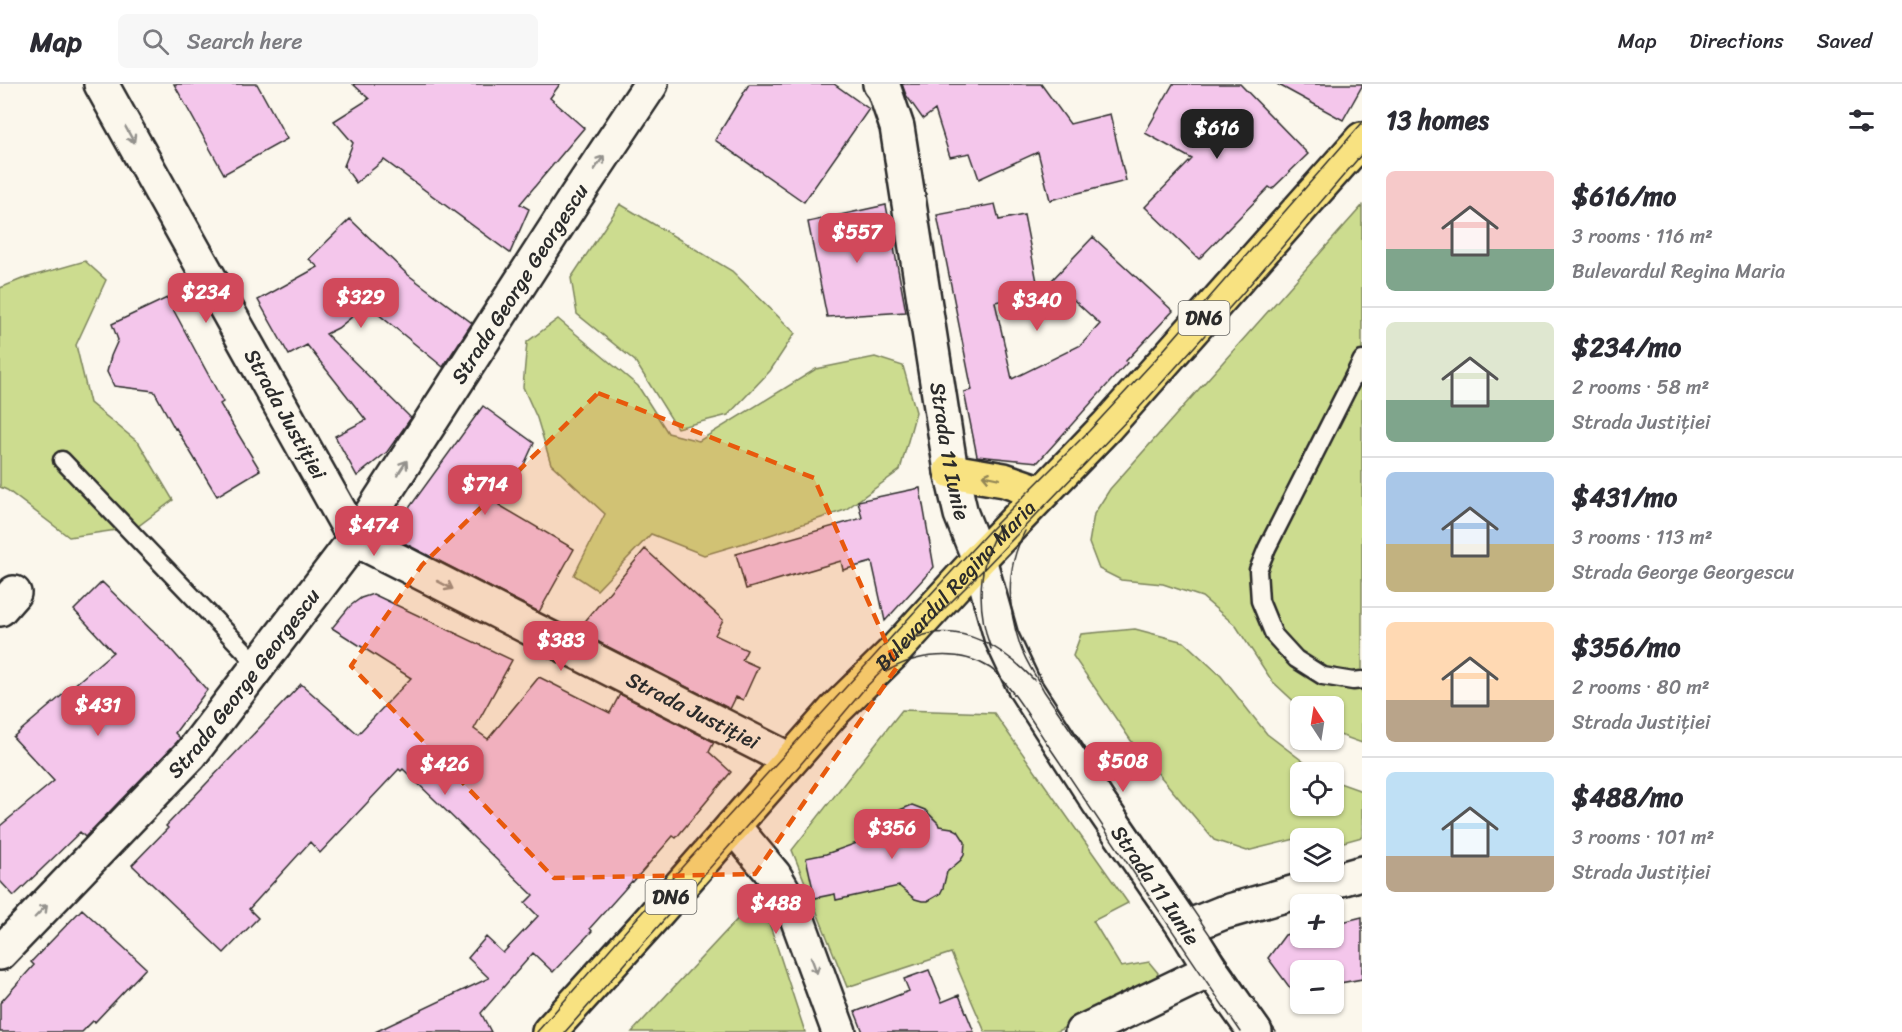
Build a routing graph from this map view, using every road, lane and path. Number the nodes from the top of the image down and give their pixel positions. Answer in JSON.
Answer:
{"nodes":[{"id":1,"x":101,"y":84,"type":"edge"},
{"id":2,"x":651,"y":84,"type":"edge"},
{"id":3,"x":880,"y":84,"type":"edge"},
{"id":4,"x":1362,"y":139,"type":"edge"},
{"id":5,"x":1362,"y":360,"type":"edge"},
{"id":6,"x":62,"y":460,"type":"dead end"},
{"id":7,"x":951,"y":471,"type":"junction"},
{"id":8,"x":1042,"y":493,"type":"junction"},
{"id":9,"x":356,"y":539,"type":"junction"},
{"id":10,"x":979,"y":559,"type":"junction"},
{"id":11,"x":259,"y":666,"type":"junction"},
{"id":12,"x":1362,"y":680,"type":"edge"},
{"id":13,"x":790,"y":760,"type":"junction"},
{"id":14,"x":733,"y":826,"type":"junction"},
{"id":15,"x":1362,"y":873,"type":"edge"},
{"id":16,"x":1185,"y":928,"type":"junction"},
{"id":17,"x":0,"y":953,"type":"edge"},
{"id":18,"x":1211,"y":970,"type":"junction"},
{"id":19,"x":549,"y":1032,"type":"edge"},
{"id":20,"x":839,"y":1032,"type":"edge"},
{"id":21,"x":1083,"y":1032,"type":"edge"},
{"id":22,"x":1255,"y":1032,"type":"edge"}],
"edges":[{"from":1,"to":9,"type":"street","name":"Strada Justiției","one_way":true},
{"from":9,"to":2,"type":"street","name":"Strada George Georgescu","one_way":true},
{"from":3,"to":7,"type":"street","name":"Strada 11 Iunie"},
{"from":4,"to":8,"type":"main road","name":"Bulevardul Regina Maria","number":"DN6"},
{"from":5,"to":12,"type":"lane"},
{"from":6,"to":11,"type":"lane"},
{"from":8,"to":7,"type":"main road","one_way":true},
{"from":7,"to":10,"type":"street","name":"Strada 11 Iunie"},
{"from":8,"to":10,"type":"main road","name":"Bulevardul Regina Maria","number":"DN6"},
{"from":9,"to":11,"type":"street","name":"Strada George Georgescu"},
{"from":9,"to":13,"type":"street","name":"Strada Justiției","one_way":true},
{"from":10,"to":13,"type":"main road","name":"Bulevardul Regina Maria","number":"DN6"},
{"from":10,"to":16,"type":"street","name":"Strada 11 Iunie"},
{"from":17,"to":11,"type":"street","name":"Strada George Georgescu","one_way":true},
{"from":13,"to":14,"type":"main road","name":"Bulevardul Regina Maria","number":"DN6"},
{"from":14,"to":19,"type":"main road","name":"Bulevardul Regina Maria","number":"DN6"},
{"from":14,"to":20,"type":"street","one_way":true},
{"from":15,"to":16,"type":"street"},
{"from":16,"to":18,"type":"street","name":"Strada 11 Iunie"},
{"from":18,"to":21,"type":"street"},
{"from":18,"to":22,"type":"street","name":"Strada 11 Iunie"}]}
